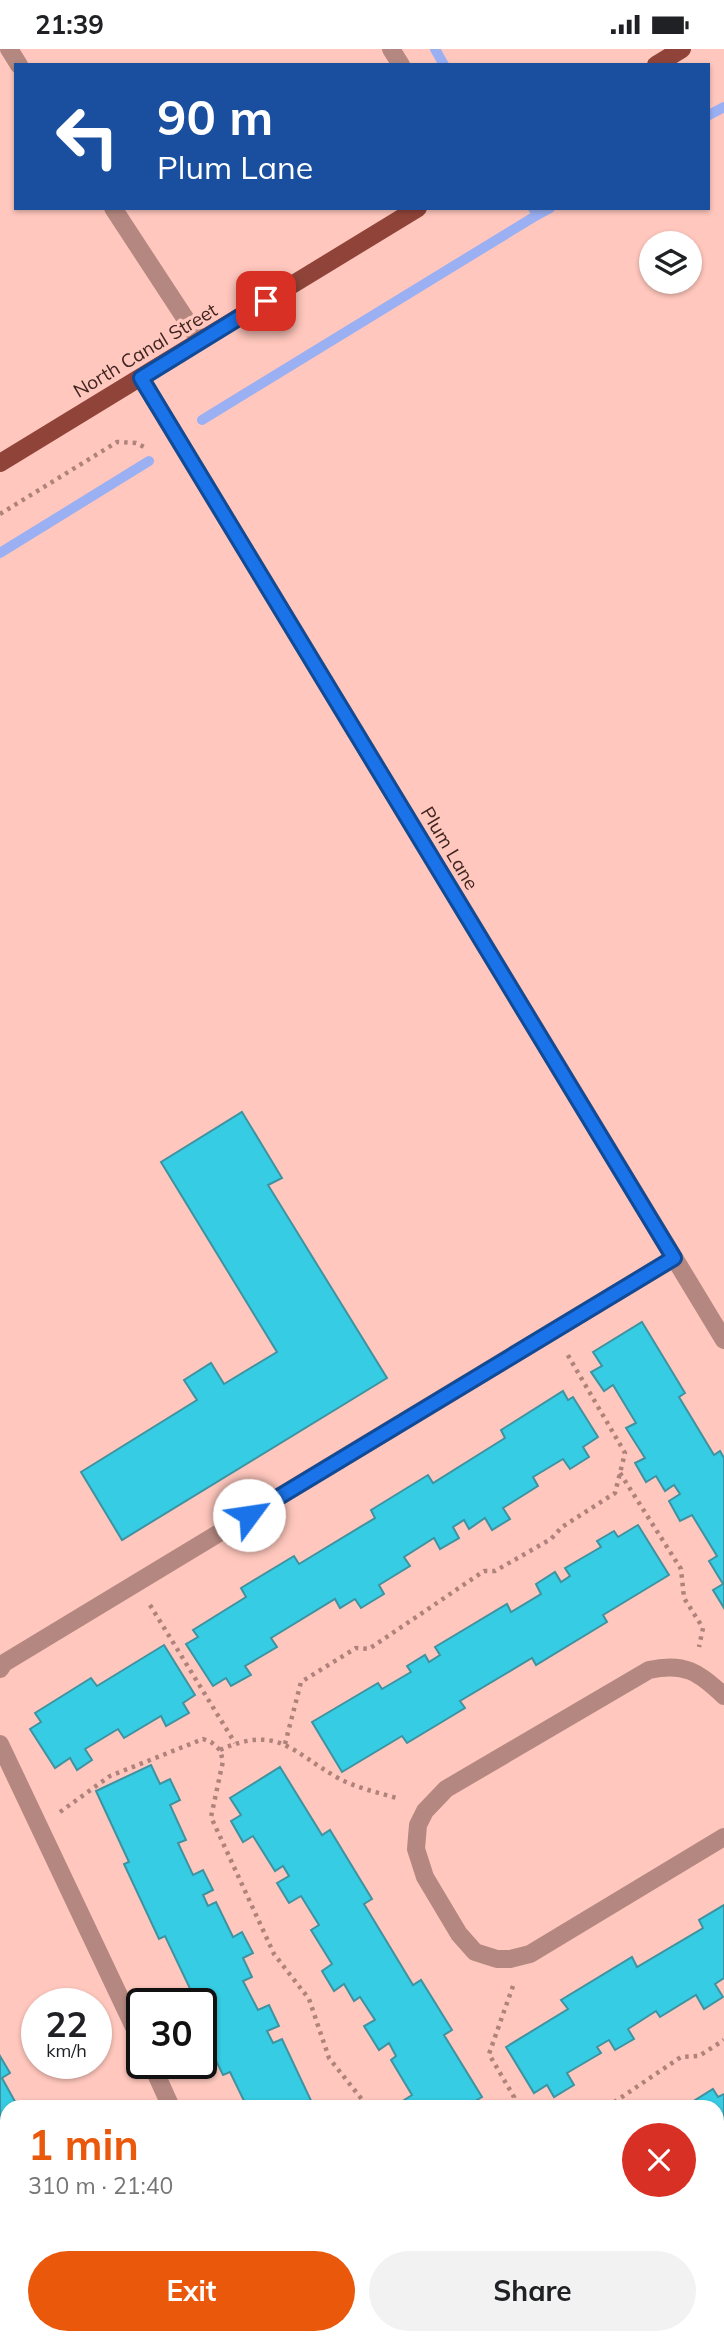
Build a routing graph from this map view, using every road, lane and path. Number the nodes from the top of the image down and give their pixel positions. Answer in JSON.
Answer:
{"nodes":[{"id":1,"x":682,"y":49,"type":"edge"},
{"id":2,"x":659,"y":63,"type":"edge"},
{"id":3,"x":114,"y":210,"type":"edge"},
{"id":4,"x":415,"y":210,"type":"edge"},
{"id":5,"x":200,"y":341,"type":"junction"},
{"id":6,"x":141,"y":378,"type":"junction"},
{"id":7,"x":146,"y":447,"type":"dead end"},
{"id":8,"x":0,"y":463,"type":"edge"},
{"id":9,"x":0,"y":513,"type":"edge"},
{"id":10,"x":674,"y":1258,"type":"junction"},
{"id":11,"x":724,"y":1340,"type":"edge"},
{"id":12,"x":566,"y":1351,"type":"dead end"},
{"id":13,"x":620,"y":1473,"type":"junction"},
{"id":14,"x":149,"y":1604,"type":"dead end"},
{"id":15,"x":698,"y":1648,"type":"dead end"},
{"id":16,"x":0,"y":1669,"type":"edge"},
{"id":17,"x":724,"y":1696,"type":"edge"},
{"id":18,"x":235,"y":1743,"type":"junction"},
{"id":19,"x":0,"y":1744,"type":"edge"},
{"id":20,"x":285,"y":1744,"type":"junction"},
{"id":21,"x":220,"y":1750,"type":"junction"},
{"id":22,"x":404,"y":1801,"type":"dead end"},
{"id":23,"x":59,"y":1813,"type":"dead end"},
{"id":24,"x":724,"y":1837,"type":"edge"},
{"id":25,"x":515,"y":1979,"type":"dead end"},
{"id":26,"x":126,"y":2010,"type":"edge"},
{"id":27,"x":724,"y":2040,"type":"edge"},
{"id":28,"x":159,"y":2079,"type":"edge"},
{"id":29,"x":169,"y":2100,"type":"edge"},
{"id":30,"x":363,"y":2100,"type":"edge"},
{"id":31,"x":514,"y":2100,"type":"edge"},
{"id":32,"x":617,"y":2100,"type":"edge"}],
"edges":[{"from":1,"to":2,"type":"main road"},
{"from":3,"to":5,"type":"street"},
{"from":4,"to":5,"type":"main road","name":"North Canal Street"},
{"from":5,"to":6,"type":"main road","name":"North Canal Street"},
{"from":6,"to":8,"type":"main road","name":"North Canal Street"},
{"from":6,"to":10,"type":"street","name":"Plum Lane"},
{"from":7,"to":9,"type":"path"},
{"from":10,"to":11,"type":"street","name":"Plum Lane"},
{"from":10,"to":16,"type":"street"},
{"from":12,"to":13,"type":"path"},
{"from":13,"to":15,"type":"path"},
{"from":13,"to":20,"type":"path"},
{"from":14,"to":18,"type":"path"},
{"from":17,"to":24,"type":"street"},
{"from":18,"to":20,"type":"path"},
{"from":18,"to":21,"type":"path"},
{"from":19,"to":26,"type":"street"},
{"from":20,"to":22,"type":"path"},
{"from":21,"to":23,"type":"path"},
{"from":21,"to":30,"type":"path"},
{"from":25,"to":31,"type":"path"},
{"from":27,"to":32,"type":"path"},
{"from":28,"to":29,"type":"street"}]}
